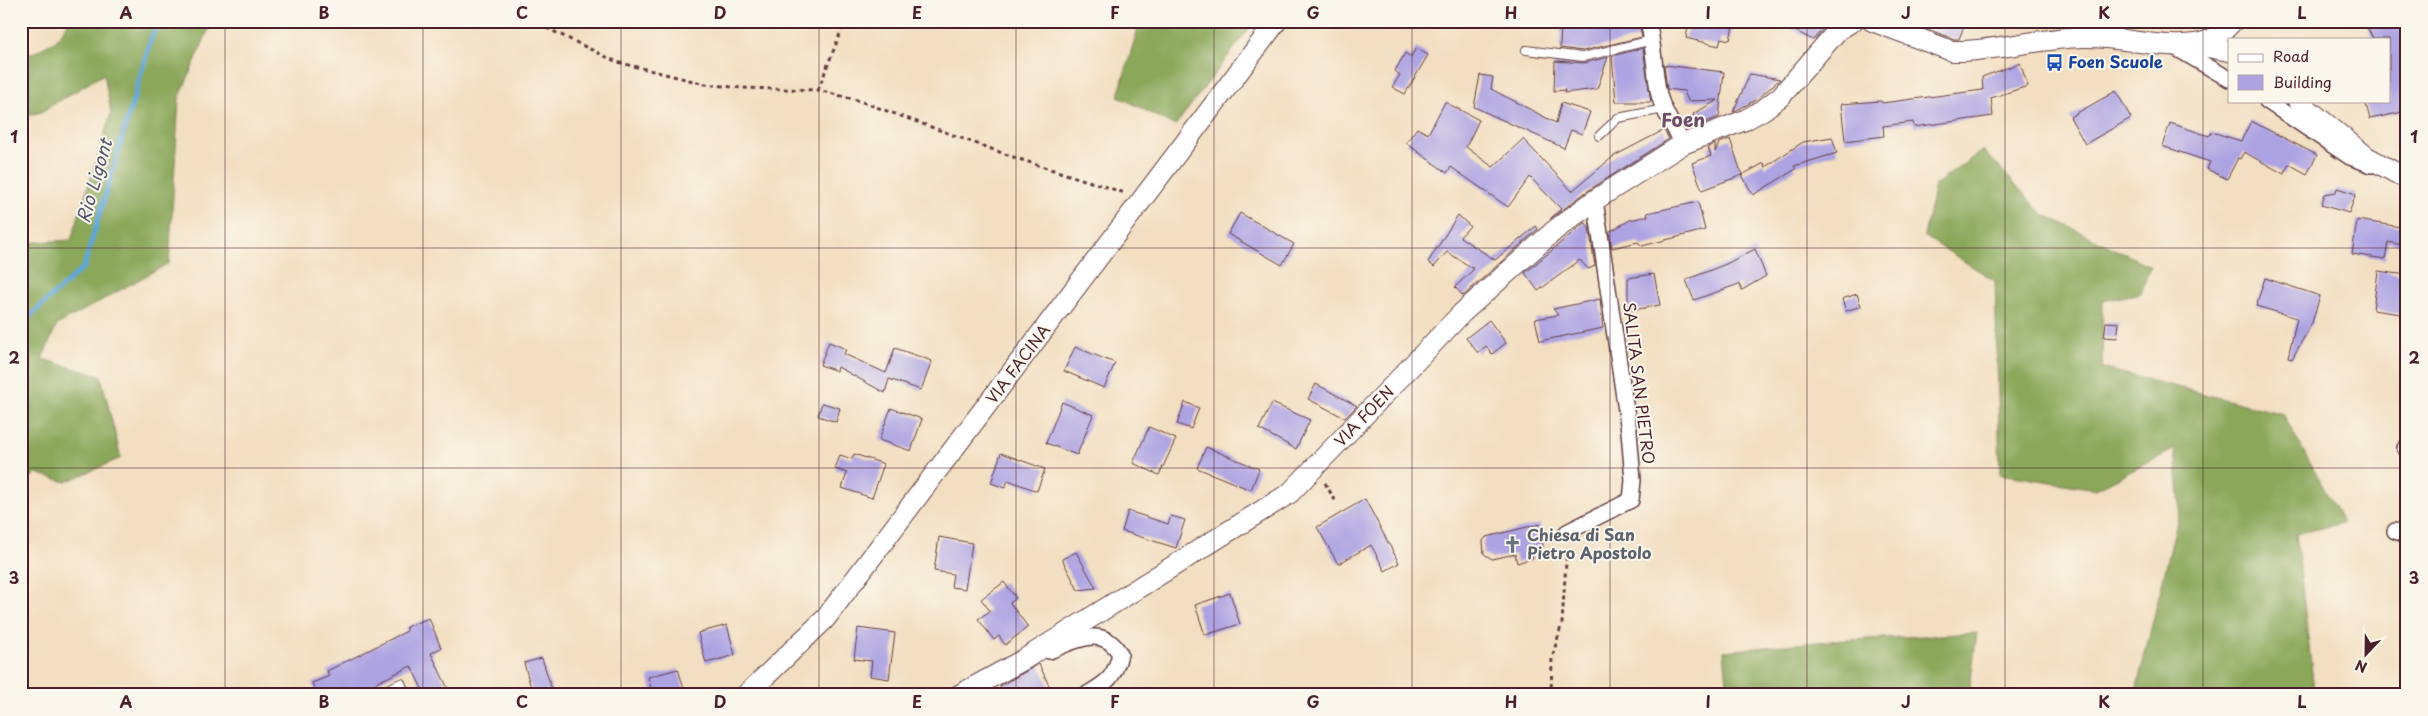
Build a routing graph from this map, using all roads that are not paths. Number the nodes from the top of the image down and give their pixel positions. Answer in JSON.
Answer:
{"nodes":[{"id":1,"x":1277,"y":21,"type":"edge"},
{"id":2,"x":1648,"y":21,"type":"edge"},
{"id":3,"x":1853,"y":21,"type":"edge"},
{"id":4,"x":1872,"y":21,"type":"edge"},
{"id":5,"x":2235,"y":21,"type":"edge"},
{"id":6,"x":2239,"y":38,"type":"edge"},
{"id":7,"x":1652,"y":40,"type":"junction"},
{"id":8,"x":2170,"y":44,"type":"junction"},
{"id":9,"x":2194,"y":45,"type":"junction"},
{"id":10,"x":1526,"y":50,"type":"dead end"},
{"id":11,"x":2228,"y":51,"type":"edge"},
{"id":12,"x":2228,"y":78,"type":"edge"},
{"id":13,"x":2268,"y":102,"type":"edge"},
{"id":14,"x":2299,"y":102,"type":"edge"},
{"id":15,"x":1664,"y":108,"type":"junction"},
{"id":16,"x":1599,"y":136,"type":"dead end"},
{"id":17,"x":1683,"y":144,"type":"junction"},
{"id":18,"x":2389,"y":170,"type":"junction"},
{"id":19,"x":2407,"y":179,"type":"edge"},
{"id":20,"x":1595,"y":200,"type":"junction"},
{"id":21,"x":1567,"y":532,"type":"road end"},
{"id":22,"x":1023,"y":660,"type":"junction"},
{"id":23,"x":374,"y":695,"type":"edge"},
{"id":24,"x":406,"y":695,"type":"edge"},
{"id":25,"x":746,"y":695,"type":"edge"},
{"id":26,"x":959,"y":695,"type":"edge"},
{"id":27,"x":1086,"y":695,"type":"edge"}],
"edges":[{"from":1,"to":25,"type":"street","name":"VIA FACINA"},
{"from":2,"to":7,"type":"street"},
{"from":3,"to":17,"type":"street","name":"VIA FOEN"},
{"from":4,"to":8,"type":"street"},
{"from":5,"to":6,"type":"street"},
{"from":5,"to":9,"type":"street"},
{"from":7,"to":10,"type":"lane"},
{"from":7,"to":15,"type":"street"},
{"from":8,"to":9,"type":"street"},
{"from":8,"to":12,"type":"street"},
{"from":9,"to":11,"type":"street"},
{"from":13,"to":18,"type":"street"},
{"from":14,"to":18,"type":"street"},
{"from":15,"to":16,"type":"lane"},
{"from":15,"to":17,"type":"street"},
{"from":17,"to":20,"type":"street","name":"VIA FOEN"},
{"from":18,"to":19,"type":"street"},
{"from":20,"to":21,"type":"street","name":"SALITA SAN PIETRO"},
{"from":20,"to":22,"type":"street","name":"VIA FOEN"},
{"from":22,"to":26,"type":"street","name":"VIA FOEN"},
{"from":22,"to":27,"type":"street","name":"VIA FOEN"},
{"from":23,"to":24,"type":"lane"}]}
